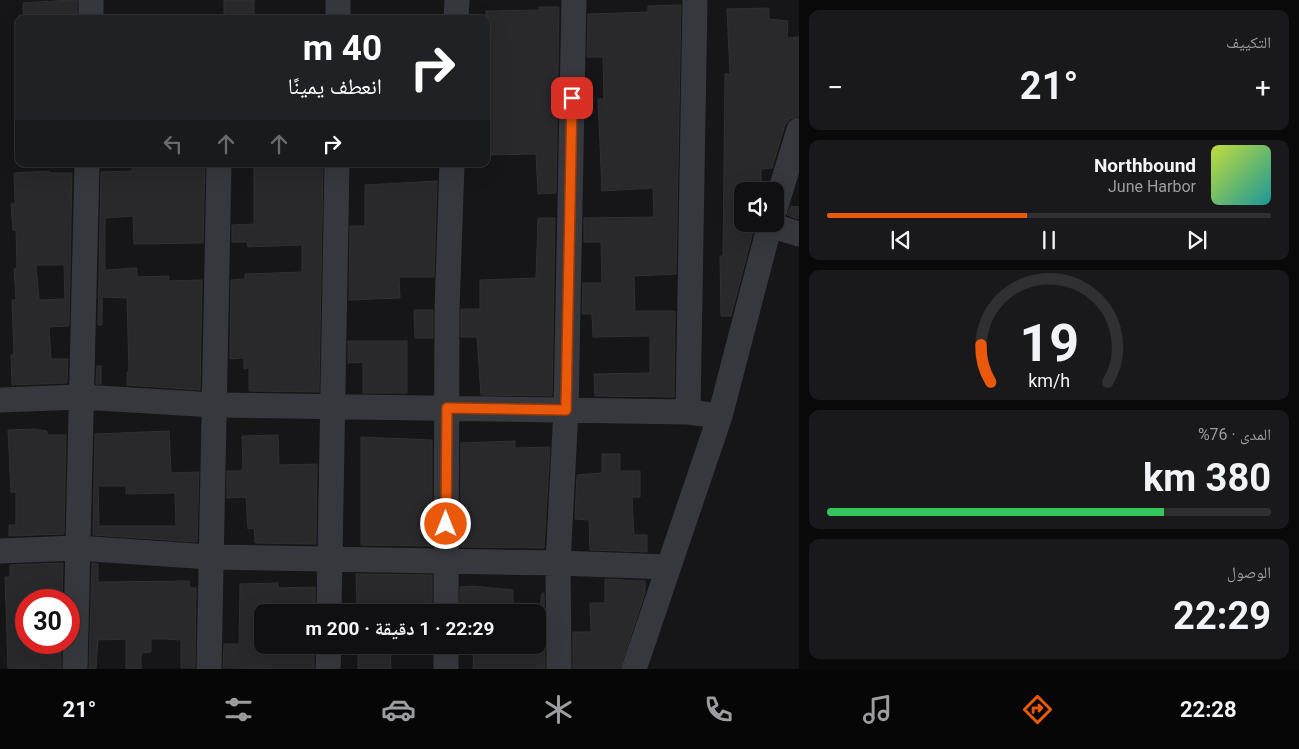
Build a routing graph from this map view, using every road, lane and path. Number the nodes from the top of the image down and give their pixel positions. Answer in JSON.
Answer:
{"nodes":[{"id":1,"x":91,"y":0,"type":"edge"},
{"id":2,"x":338,"y":0,"type":"edge"},
{"id":3,"x":457,"y":0,"type":"edge"},
{"id":4,"x":574,"y":0,"type":"edge"},
{"id":5,"x":695,"y":0,"type":"edge"},
{"id":6,"x":91,"y":15,"type":"edge"},
{"id":7,"x":338,"y":15,"type":"edge"},
{"id":8,"x":456,"y":15,"type":"edge"},
{"id":9,"x":799,"y":130,"type":"edge"},
{"id":10,"x":87,"y":167,"type":"edge"},
{"id":11,"x":219,"y":167,"type":"edge"},
{"id":12,"x":337,"y":167,"type":"edge"},
{"id":13,"x":452,"y":167,"type":"edge"},
{"id":14,"x":783,"y":182,"type":"edge"},
{"id":15,"x":784,"y":226,"type":"edge"},
{"id":16,"x":769,"y":232,"type":"edge"},
{"id":17,"x":799,"y":234,"type":"edge"},
{"id":18,"x":81,"y":397,"type":"junction"},
{"id":19,"x":0,"y":400,"type":"edge"},
{"id":20,"x":215,"y":405,"type":"junction"},
{"id":21,"x":333,"y":407,"type":"junction"},
{"id":22,"x":447,"y":408,"type":"junction"},
{"id":23,"x":566,"y":410,"type":"junction"},
{"id":24,"x":688,"y":412,"type":"junction"},
{"id":25,"x":720,"y":416,"type":"junction"},
{"id":26,"x":77,"y":548,"type":"junction"},
{"id":27,"x":0,"y":551,"type":"edge"},
{"id":28,"x":212,"y":557,"type":"junction"},
{"id":29,"x":330,"y":560,"type":"junction"},
{"id":30,"x":446,"y":563,"type":"junction"},
{"id":31,"x":558,"y":563,"type":"junction"},
{"id":32,"x":668,"y":568,"type":"junction"},
{"id":33,"x":329,"y":604,"type":"edge"},
{"id":34,"x":446,"y":604,"type":"edge"},
{"id":35,"x":329,"y":654,"type":"edge"},
{"id":36,"x":446,"y":654,"type":"edge"},
{"id":37,"x":75,"y":669,"type":"edge"},
{"id":38,"x":209,"y":669,"type":"edge"},
{"id":39,"x":328,"y":669,"type":"edge"},
{"id":40,"x":446,"y":669,"type":"edge"},
{"id":41,"x":559,"y":669,"type":"edge"},
{"id":42,"x":634,"y":669,"type":"edge"}],
"edges":[{"from":1,"to":6,"type":"street"},
{"from":2,"to":7,"type":"street"},
{"from":3,"to":8,"type":"street"},
{"from":4,"to":23,"type":"street"},
{"from":5,"to":24,"type":"street"},
{"from":9,"to":14,"type":"street"},
{"from":10,"to":18,"type":"street"},
{"from":11,"to":20,"type":"street"},
{"from":12,"to":21,"type":"street"},
{"from":13,"to":22,"type":"street"},
{"from":15,"to":17,"type":"street"},
{"from":16,"to":25,"type":"street"},
{"from":18,"to":19,"type":"street"},
{"from":18,"to":20,"type":"street"},
{"from":18,"to":26,"type":"street"},
{"from":20,"to":21,"type":"street"},
{"from":20,"to":28,"type":"street"},
{"from":21,"to":22,"type":"street"},
{"from":21,"to":29,"type":"street"},
{"from":22,"to":23,"type":"street"},
{"from":22,"to":30,"type":"street"},
{"from":23,"to":24,"type":"street"},
{"from":23,"to":31,"type":"street"},
{"from":24,"to":25,"type":"street"},
{"from":25,"to":32,"type":"street"},
{"from":26,"to":27,"type":"street"},
{"from":26,"to":28,"type":"street"},
{"from":26,"to":37,"type":"street"},
{"from":28,"to":29,"type":"street"},
{"from":28,"to":38,"type":"street"},
{"from":29,"to":30,"type":"street"},
{"from":29,"to":33,"type":"street"},
{"from":30,"to":31,"type":"street"},
{"from":30,"to":34,"type":"street"},
{"from":31,"to":32,"type":"street"},
{"from":31,"to":41,"type":"street"},
{"from":32,"to":42,"type":"street"},
{"from":35,"to":39,"type":"street"},
{"from":36,"to":40,"type":"street"}]}
